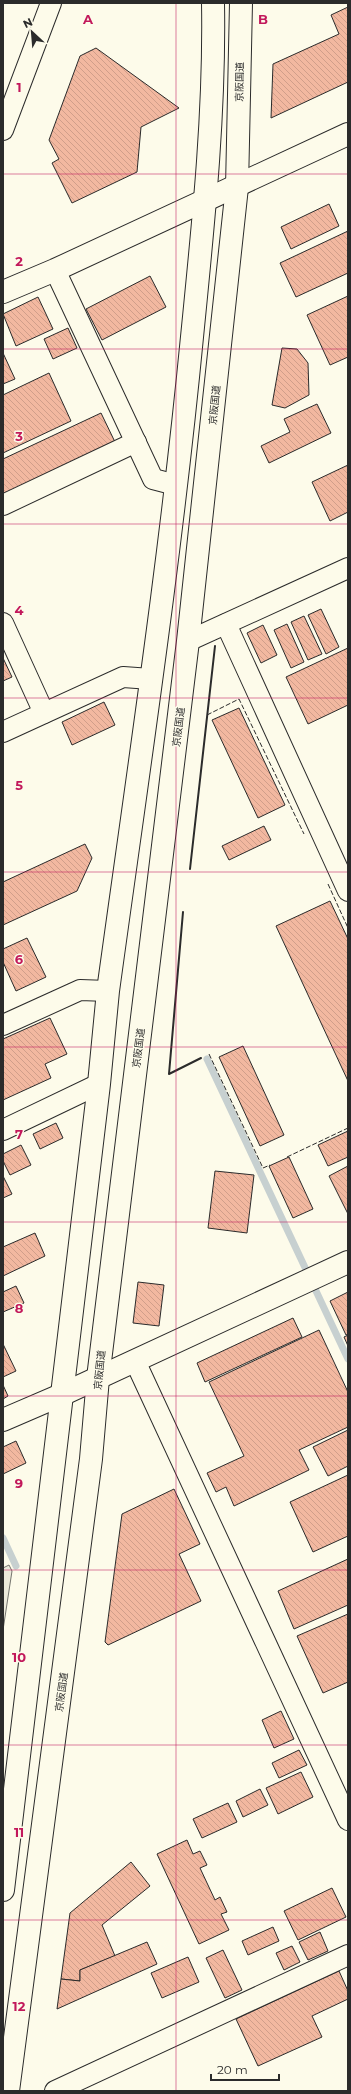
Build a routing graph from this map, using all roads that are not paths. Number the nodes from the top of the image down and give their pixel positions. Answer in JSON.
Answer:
{"nodes":[{"id":1,"x":213,"y":3,"type":"edge"},
{"id":2,"x":241,"y":3,"type":"edge"},
{"id":3,"x":49,"y":4,"type":"edge"},
{"id":4,"x":3,"y":130,"type":"edge"},
{"id":5,"x":348,"y":134,"type":"edge"},
{"id":6,"x":237,"y":187,"type":"junction"},
{"id":7,"x":204,"y":202,"type":"junction"},
{"id":8,"x":55,"y":270,"type":"junction"},
{"id":9,"x":3,"y":292,"type":"edge"},
{"id":10,"x":136,"y":442,"type":"junction"},
{"id":11,"x":176,"y":485,"type":"junction"},
{"id":12,"x":3,"y":505,"type":"edge"},
{"id":13,"x":348,"y":568,"type":"edge"},
{"id":14,"x":3,"y":623,"type":"edge"},
{"id":15,"x":226,"y":624,"type":"junction"},
{"id":16,"x":188,"y":641,"type":"junction"},
{"id":17,"x":151,"y":679,"type":"junction"},
{"id":18,"x":44,"y":713,"type":"junction"},
{"id":19,"x":3,"y":732,"type":"edge"},
{"id":20,"x":348,"y":891,"type":"edge"},
{"id":21,"x":108,"y":991,"type":"junction"},
{"id":22,"x":3,"y":1025,"type":"edge"},
{"id":23,"x":99,"y":1084,"type":"junction"},
{"id":24,"x":3,"y":1130,"type":"edge"},
{"id":25,"x":348,"y":1262,"type":"edge"},
{"id":26,"x":134,"y":1361,"type":"junction"},
{"id":27,"x":98,"y":1378,"type":"junction"},
{"id":28,"x":61,"y":1395,"type":"junction"},
{"id":29,"x":3,"y":1420,"type":"edge"},
{"id":30,"x":348,"y":1820,"type":"edge"},
{"id":31,"x":3,"y":1890,"type":"edge"},
{"id":32,"x":348,"y":1955,"type":"edge"},
{"id":33,"x":8,"y":2091,"type":"edge"},
{"id":34,"x":55,"y":2091,"type":"edge"}],
"edges":[{"from":1,"to":7,"type":"main road"},
{"from":2,"to":6,"type":"main road","name":"京阪国道"},
{"from":3,"to":4,"type":"street"},
{"from":5,"to":6,"type":"main road"},
{"from":6,"to":7,"type":"main road"},
{"from":6,"to":16,"type":"main road","name":"京阪国道"},
{"from":7,"to":8,"type":"main road"},
{"from":7,"to":11,"type":"main road"},
{"from":8,"to":9,"type":"main road"},
{"from":8,"to":10,"type":"street"},
{"from":10,"to":11,"type":"street"},
{"from":10,"to":12,"type":"street"},
{"from":11,"to":17,"type":"main road"},
{"from":13,"to":15,"type":"street"},
{"from":14,"to":18,"type":"street"},
{"from":15,"to":16,"type":"street"},
{"from":15,"to":20,"type":"street"},
{"from":16,"to":27,"type":"main road","name":"京阪国道"},
{"from":17,"to":18,"type":"street"},
{"from":17,"to":21,"type":"main road"},
{"from":18,"to":19,"type":"street"},
{"from":21,"to":22,"type":"street"},
{"from":21,"to":23,"type":"main road"},
{"from":23,"to":24,"type":"street"},
{"from":23,"to":28,"type":"main road"},
{"from":25,"to":26,"type":"main road"},
{"from":26,"to":27,"type":"main road"},
{"from":26,"to":30,"type":"street"},
{"from":27,"to":28,"type":"main road"},
{"from":27,"to":33,"type":"main road","name":"京阪国道"},
{"from":28,"to":29,"type":"main road"},
{"from":28,"to":31,"type":"main road"},
{"from":32,"to":34,"type":"street"}]}
